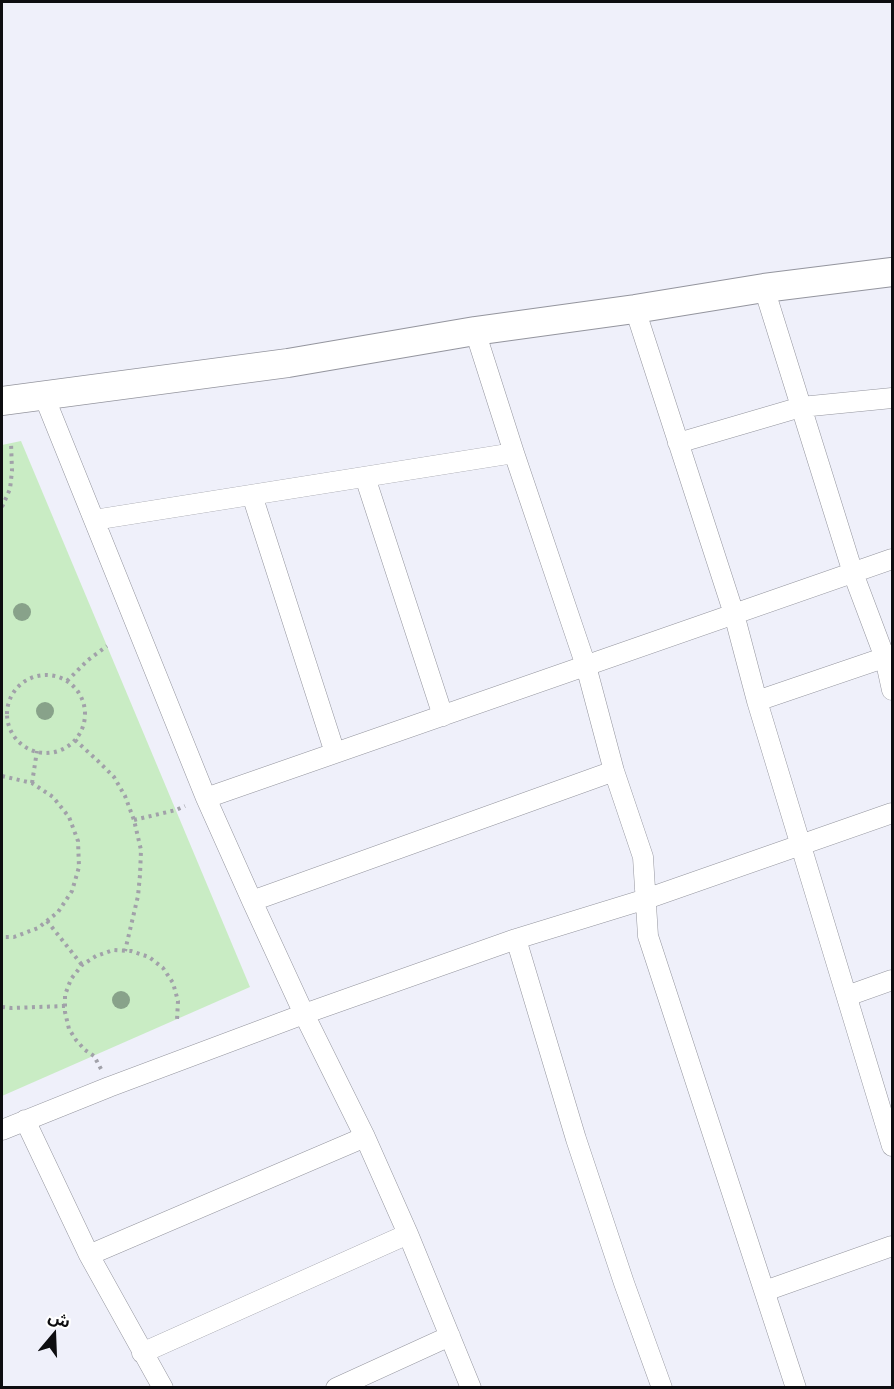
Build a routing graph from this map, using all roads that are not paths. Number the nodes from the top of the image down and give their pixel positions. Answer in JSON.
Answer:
{"nodes":[{"id":1,"x":892,"y":272,"type":"edge"},
{"id":2,"x":764,"y":288,"type":"junction"},
{"id":3,"x":635,"y":309,"type":"junction"},
{"id":4,"x":475,"y":331,"type":"junction"},
{"id":5,"x":44,"y":396,"type":"junction"},
{"id":6,"x":892,"y":398,"type":"edge"},
{"id":7,"x":2,"y":401,"type":"edge"},
{"id":8,"x":801,"y":407,"type":"junction"},
{"id":9,"x":678,"y":443,"type":"junction"},
{"id":10,"x":514,"y":453,"type":"junction"},
{"id":11,"x":365,"y":477,"type":"junction"},
{"id":12,"x":252,"y":495,"type":"junction"},
{"id":13,"x":94,"y":520,"type":"junction"},
{"id":14,"x":892,"y":559,"type":"edge"},
{"id":15,"x":853,"y":573,"type":"junction"},
{"id":16,"x":734,"y":614,"type":"junction"},
{"id":17,"x":889,"y":657,"type":"edge"},
{"id":18,"x":586,"y":666,"type":"junction"},
{"id":19,"x":892,"y":690,"type":"edge"},
{"id":20,"x":757,"y":701,"type":"junction"},
{"id":21,"x":443,"y":716,"type":"junction"},
{"id":22,"x":335,"y":753,"type":"junction"},
{"id":23,"x":614,"y":771,"type":"junction"},
{"id":24,"x":206,"y":798,"type":"junction"},
{"id":25,"x":892,"y":813,"type":"edge"},
{"id":26,"x":801,"y":846,"type":"junction"},
{"id":27,"x":646,"y":899,"type":"junction"},
{"id":28,"x":252,"y":901,"type":"junction"},
{"id":29,"x":516,"y":939,"type":"junction"},
{"id":30,"x":892,"y":980,"type":"edge"},
{"id":31,"x":847,"y":996,"type":"junction"},
{"id":32,"x":304,"y":1014,"type":"junction"},
{"id":33,"x":26,"y":1119,"type":"junction"},
{"id":34,"x":2,"y":1130,"type":"edge"},
{"id":35,"x":364,"y":1137,"type":"junction"},
{"id":36,"x":892,"y":1146,"type":"edge"},
{"id":37,"x":408,"y":1234,"type":"junction"},
{"id":38,"x":892,"y":1246,"type":"edge"},
{"id":39,"x":89,"y":1255,"type":"junction"},
{"id":40,"x":765,"y":1291,"type":"junction"},
{"id":41,"x":450,"y":1336,"type":"junction"},
{"id":42,"x":142,"y":1353,"type":"junction"},
{"id":43,"x":163,"y":1388,"type":"edge"},
{"id":44,"x":336,"y":1388,"type":"edge"},
{"id":45,"x":471,"y":1388,"type":"edge"},
{"id":46,"x":662,"y":1388,"type":"edge"},
{"id":47,"x":796,"y":1388,"type":"edge"}],
"edges":[{"from":1,"to":2,"type":"main road"},
{"from":2,"to":3,"type":"main road"},
{"from":2,"to":8,"type":"street"},
{"from":3,"to":4,"type":"main road"},
{"from":3,"to":9,"type":"street"},
{"from":4,"to":5,"type":"main road"},
{"from":4,"to":10,"type":"street"},
{"from":5,"to":7,"type":"main road"},
{"from":5,"to":13,"type":"street"},
{"from":6,"to":8,"type":"street"},
{"from":8,"to":9,"type":"street"},
{"from":8,"to":15,"type":"street"},
{"from":9,"to":16,"type":"street"},
{"from":10,"to":11,"type":"street"},
{"from":10,"to":18,"type":"street"},
{"from":11,"to":12,"type":"street"},
{"from":11,"to":21,"type":"street"},
{"from":12,"to":13,"type":"street"},
{"from":12,"to":22,"type":"street"},
{"from":13,"to":24,"type":"street"},
{"from":14,"to":15,"type":"street"},
{"from":15,"to":16,"type":"street"},
{"from":15,"to":17,"type":"street"},
{"from":16,"to":18,"type":"street"},
{"from":16,"to":20,"type":"street"},
{"from":17,"to":19,"type":"street"},
{"from":17,"to":20,"type":"street"},
{"from":18,"to":21,"type":"street"},
{"from":18,"to":23,"type":"street"},
{"from":20,"to":26,"type":"street"},
{"from":21,"to":22,"type":"street"},
{"from":22,"to":24,"type":"street"},
{"from":23,"to":27,"type":"street"},
{"from":23,"to":28,"type":"street"},
{"from":24,"to":28,"type":"street"},
{"from":25,"to":26,"type":"street"},
{"from":26,"to":27,"type":"street"},
{"from":26,"to":31,"type":"street"},
{"from":27,"to":29,"type":"street"},
{"from":27,"to":40,"type":"street"},
{"from":28,"to":32,"type":"street"},
{"from":29,"to":32,"type":"street"},
{"from":29,"to":46,"type":"street"},
{"from":30,"to":31,"type":"street"},
{"from":31,"to":36,"type":"street"},
{"from":32,"to":33,"type":"street"},
{"from":32,"to":35,"type":"street"},
{"from":33,"to":34,"type":"street"},
{"from":33,"to":39,"type":"street"},
{"from":35,"to":37,"type":"street"},
{"from":35,"to":39,"type":"street"},
{"from":37,"to":41,"type":"street"},
{"from":37,"to":42,"type":"street"},
{"from":38,"to":40,"type":"street"},
{"from":39,"to":42,"type":"street"},
{"from":40,"to":47,"type":"street"},
{"from":41,"to":44,"type":"street"},
{"from":41,"to":45,"type":"street"},
{"from":42,"to":43,"type":"street"}]}
